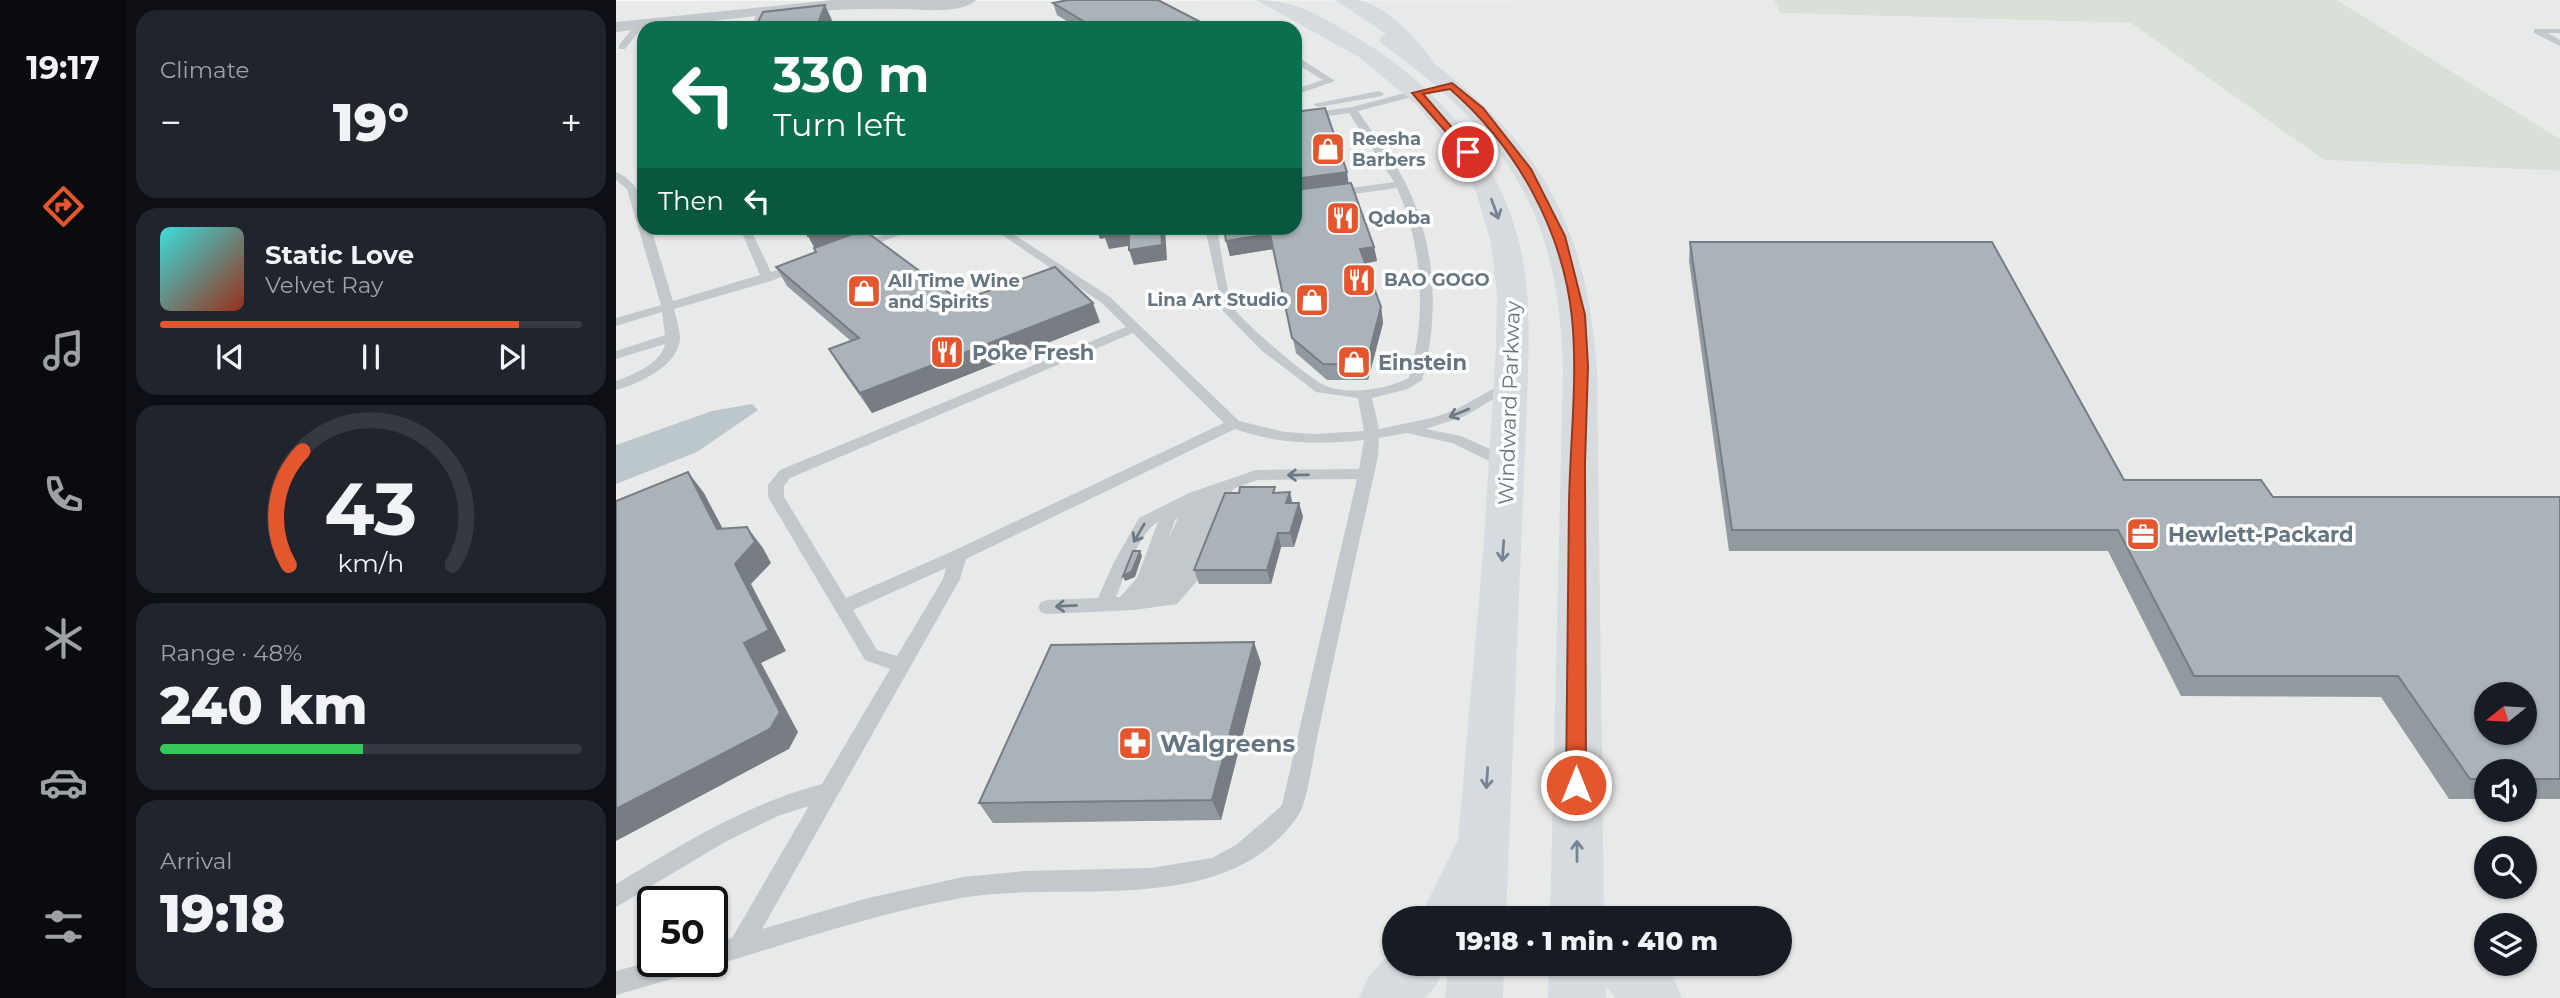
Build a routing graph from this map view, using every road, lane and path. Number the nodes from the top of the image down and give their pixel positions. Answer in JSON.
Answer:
{"nodes":[{"id":1,"x":866,"y":0,"type":"edge"},
{"id":2,"x":968,"y":0,"type":"edge"},
{"id":3,"x":1266,"y":0,"type":"edge"},
{"id":4,"x":1320,"y":0,"type":"edge"},
{"id":5,"x":1345,"y":0,"type":"edge"},
{"id":6,"x":903,"y":2,"type":"edge"},
{"id":7,"x":849,"y":4,"type":"junction"},
{"id":8,"x":762,"y":12,"type":"junction"},
{"id":9,"x":678,"y":21,"type":"edge"},
{"id":10,"x":758,"y":21,"type":"edge"},
{"id":11,"x":637,"y":25,"type":"edge"},
{"id":12,"x":616,"y":27,"type":"edge"},
{"id":13,"x":637,"y":29,"type":"edge"},
{"id":14,"x":2560,"y":31,"type":"edge"},
{"id":15,"x":1342,"y":36,"type":"junction"},
{"id":16,"x":2560,"y":43,"type":"edge"},
{"id":17,"x":622,"y":47,"type":"dead end"},
{"id":18,"x":1302,"y":63,"type":"edge"},
{"id":19,"x":1430,"y":80,"type":"junction"},
{"id":20,"x":1302,"y":90,"type":"edge"},
{"id":21,"x":1352,"y":104,"type":"junction"},
{"id":22,"x":1302,"y":107,"type":"edge"},
{"id":23,"x":1302,"y":116,"type":"edge"},
{"id":24,"x":616,"y":175,"type":"edge"},
{"id":25,"x":1400,"y":184,"type":"junction"},
{"id":26,"x":1302,"y":198,"type":"edge"},
{"id":27,"x":637,"y":204,"type":"edge"},
{"id":28,"x":647,"y":235,"type":"edge"},
{"id":29,"x":747,"y":235,"type":"edge"},
{"id":30,"x":891,"y":235,"type":"edge"},
{"id":31,"x":1008,"y":235,"type":"edge"},
{"id":32,"x":1212,"y":235,"type":"edge"},
{"id":33,"x":846,"y":253,"type":"edge"},
{"id":34,"x":809,"y":265,"type":"edge"},
{"id":35,"x":767,"y":278,"type":"junction"},
{"id":36,"x":669,"y":307,"type":"junction"},
{"id":37,"x":616,"y":322,"type":"edge"},
{"id":38,"x":1134,"y":328,"type":"junction"},
{"id":39,"x":674,"y":337,"type":"junction"},
{"id":40,"x":616,"y":355,"type":"edge"},
{"id":41,"x":1511,"y":382,"type":"junction"},
{"id":42,"x":616,"y":387,"type":"edge"},
{"id":43,"x":1364,"y":395,"type":"junction"},
{"id":44,"x":1234,"y":424,"type":"junction"},
{"id":45,"x":1400,"y":429,"type":"junction"},
{"id":46,"x":1372,"y":433,"type":"junction"},
{"id":47,"x":1509,"y":464,"type":"junction"},
{"id":48,"x":1366,"y":474,"type":"junction"},
{"id":49,"x":1220,"y":488,"type":"junction"},
{"id":50,"x":1195,"y":496,"type":"junction"},
{"id":51,"x":959,"y":555,"type":"junction"},
{"id":52,"x":1130,"y":603,"type":"junction"},
{"id":53,"x":1104,"y":604,"type":"junction"},
{"id":54,"x":842,"y":607,"type":"junction"},
{"id":55,"x":1046,"y":607,"type":"dead end"},
{"id":56,"x":901,"y":665,"type":"junction"},
{"id":57,"x":827,"y":792,"type":"junction"},
{"id":58,"x":1483,"y":843,"type":"junction"},
{"id":59,"x":616,"y":895,"type":"edge"},
{"id":60,"x":1452,"y":906,"type":"edge"},
{"id":61,"x":1480,"y":906,"type":"edge"},
{"id":62,"x":1582,"y":906,"type":"edge"},
{"id":63,"x":739,"y":947,"type":"junction"},
{"id":64,"x":728,"y":950,"type":"edge"},
{"id":65,"x":1407,"y":976,"type":"edge"},
{"id":66,"x":1475,"y":976,"type":"edge"},
{"id":67,"x":1577,"y":976,"type":"edge"},
{"id":68,"x":1634,"y":976,"type":"edge"},
{"id":69,"x":637,"y":977,"type":"edge"},
{"id":70,"x":616,"y":983,"type":"edge"},
{"id":71,"x":1388,"y":998,"type":"edge"},
{"id":72,"x":1474,"y":998,"type":"edge"},
{"id":73,"x":1577,"y":998,"type":"edge"},
{"id":74,"x":1653,"y":998,"type":"edge"}],
"edges":[{"from":1,"to":7,"type":"street"},
{"from":2,"to":6,"type":"street"},
{"from":3,"to":15,"type":"main road","name":"Windward Parkway"},
{"from":4,"to":19,"type":"main road","name":"Windward Parkway"},
{"from":5,"to":19,"type":"main road"},
{"from":6,"to":7,"type":"street"},
{"from":7,"to":8,"type":"street"},
{"from":8,"to":9,"type":"street"},
{"from":8,"to":10,"type":"lane"},
{"from":11,"to":12,"type":"street"},
{"from":13,"to":17,"type":"lane"},
{"from":14,"to":16,"type":"lane"},
{"from":15,"to":19,"type":"main road","name":"Windward Parkway"},
{"from":15,"to":21,"type":"lane"},
{"from":18,"to":20,"type":"lane"},
{"from":19,"to":21,"type":"lane"},
{"from":19,"to":41,"type":"main road","name":"Windward Parkway","one_way":true},
{"from":62,"to":19,"type":"main road","name":"Windward Parkway","one_way":true},
{"from":21,"to":22,"type":"lane"},
{"from":21,"to":23,"type":"lane"},
{"from":21,"to":25,"type":"lane"},
{"from":24,"to":27,"type":"lane"},
{"from":25,"to":26,"type":"lane"},
{"from":25,"to":43,"type":"lane"},
{"from":28,"to":36,"type":"lane"},
{"from":29,"to":35,"type":"lane"},
{"from":30,"to":33,"type":"lane"},
{"from":31,"to":38,"type":"lane"},
{"from":32,"to":43,"type":"lane"},
{"from":34,"to":35,"type":"lane"},
{"from":35,"to":36,"type":"lane"},
{"from":36,"to":37,"type":"lane"},
{"from":36,"to":39,"type":"lane"},
{"from":38,"to":44,"type":"lane"},
{"from":38,"to":54,"type":"lane"},
{"from":39,"to":40,"type":"lane"},
{"from":39,"to":42,"type":"lane"},
{"from":41,"to":45,"type":"lane","one_way":true},
{"from":41,"to":47,"type":"main road","name":"Windward Parkway"},
{"from":43,"to":46,"type":"lane"},
{"from":44,"to":46,"type":"lane"},
{"from":44,"to":51,"type":"lane"},
{"from":45,"to":46,"type":"lane"},
{"from":45,"to":47,"type":"lane"},
{"from":46,"to":48,"type":"lane"},
{"from":47,"to":58,"type":"main road","name":"Windward Parkway","one_way":true},
{"from":48,"to":49,"type":"lane","one_way":true},
{"from":48,"to":63,"type":"lane"},
{"from":49,"to":50,"type":"lane"},
{"from":49,"to":52,"type":"lane"},
{"from":50,"to":52,"type":"lane"},
{"from":50,"to":53,"type":"lane","one_way":true},
{"from":51,"to":54,"type":"lane"},
{"from":51,"to":56,"type":"lane"},
{"from":52,"to":53,"type":"lane"},
{"from":53,"to":55,"type":"lane","one_way":true},
{"from":54,"to":56,"type":"lane"},
{"from":56,"to":57,"type":"lane"},
{"from":57,"to":59,"type":"lane"},
{"from":57,"to":63,"type":"lane"},
{"from":58,"to":60,"type":"main road"},
{"from":58,"to":61,"type":"main road","name":"Windward Parkway"},
{"from":63,"to":64,"type":"lane"},
{"from":65,"to":71,"type":"main road"},
{"from":66,"to":72,"type":"main road"},
{"from":67,"to":73,"type":"main road"},
{"from":68,"to":74,"type":"main road"},
{"from":69,"to":70,"type":"lane"}]}
